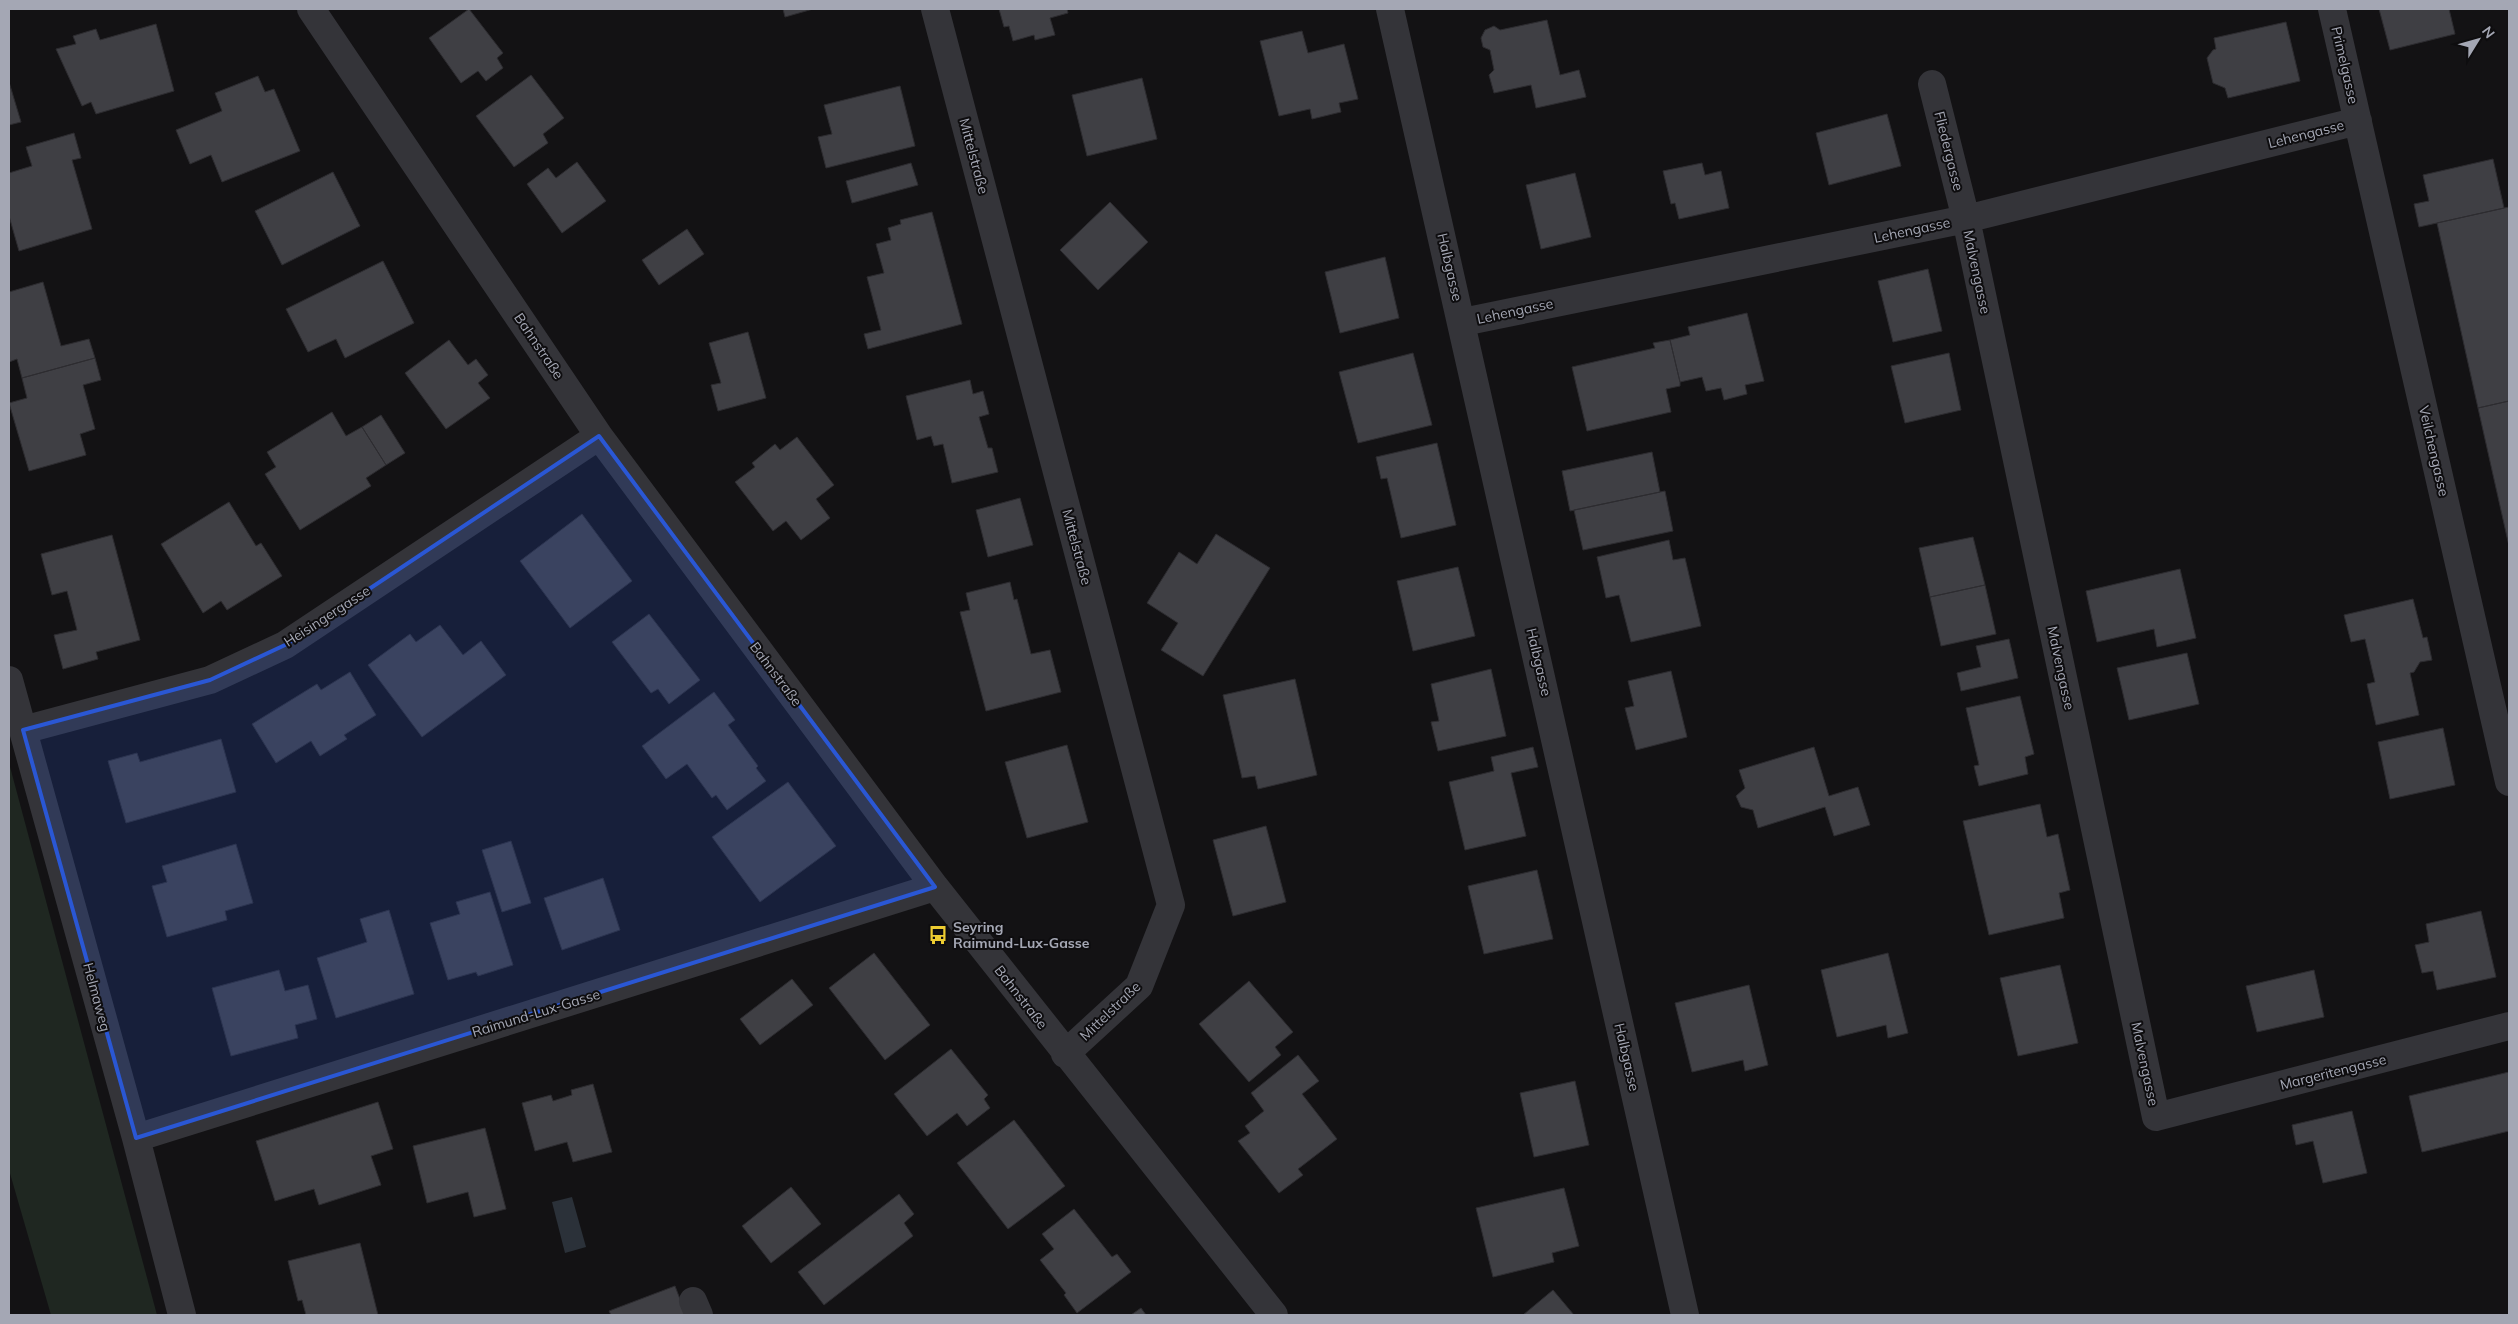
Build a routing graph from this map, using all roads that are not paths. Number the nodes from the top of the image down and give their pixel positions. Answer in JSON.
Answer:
{"nodes":[{"id":1,"x":311,"y":9,"type":"edge"},
{"id":2,"x":935,"y":9,"type":"edge"},
{"id":3,"x":1390,"y":9,"type":"edge"},
{"id":4,"x":2332,"y":9,"type":"edge"},
{"id":5,"x":1932,"y":84,"type":"dead end"},
{"id":6,"x":2358,"y":121,"type":"junction"},
{"id":7,"x":1966,"y":219,"type":"junction"},
{"id":8,"x":1462,"y":322,"type":"junction"},
{"id":9,"x":599,"y":436,"type":"junction"},
{"id":10,"x":9,"y":680,"type":"edge"},
{"id":11,"x":23,"y":730,"type":"junction"},
{"id":12,"x":2509,"y":782,"type":"edge"},
{"id":13,"x":935,"y":887,"type":"junction"},
{"id":14,"x":2509,"y":1026,"type":"edge"},
{"id":15,"x":1065,"y":1054,"type":"junction"},
{"id":16,"x":2156,"y":1117,"type":"joint"},
{"id":17,"x":136,"y":1138,"type":"junction"},
{"id":18,"x":182,"y":1315,"type":"edge"},
{"id":19,"x":1274,"y":1315,"type":"edge"},
{"id":20,"x":1685,"y":1315,"type":"edge"}],
"edges":[{"from":1,"to":9,"type":"street","name":"Bahnstraße"},
{"from":2,"to":15,"type":"street","name":"Mittelstraße"},
{"from":3,"to":8,"type":"street","name":"Halbgasse"},
{"from":4,"to":6,"type":"street","name":"Primelgasse"},
{"from":5,"to":7,"type":"street","name":"Fliedergasse"},
{"from":6,"to":7,"type":"street","name":"Lehengasse"},
{"from":6,"to":12,"type":"street","name":"Veilchengasse"},
{"from":7,"to":8,"type":"street","name":"Lehengasse"},
{"from":7,"to":16,"type":"street","name":"Malvengasse"},
{"from":8,"to":20,"type":"street","name":"Halbgasse"},
{"from":9,"to":11,"type":"street","name":"Heisingergasse"},
{"from":9,"to":13,"type":"street","name":"Bahnstraße"},
{"from":10,"to":11,"type":"street","name":"Helmaweg"},
{"from":11,"to":17,"type":"street","name":"Helmaweg"},
{"from":13,"to":15,"type":"street","name":"Bahnstraße"},
{"from":13,"to":17,"type":"street","name":"Raimund-Lux-Gasse"},
{"from":14,"to":16,"type":"street","name":"Margeritengasse"},
{"from":15,"to":19,"type":"street","name":"Bahnstraße"},
{"from":17,"to":18,"type":"street","name":"Helmaweg"}]}
